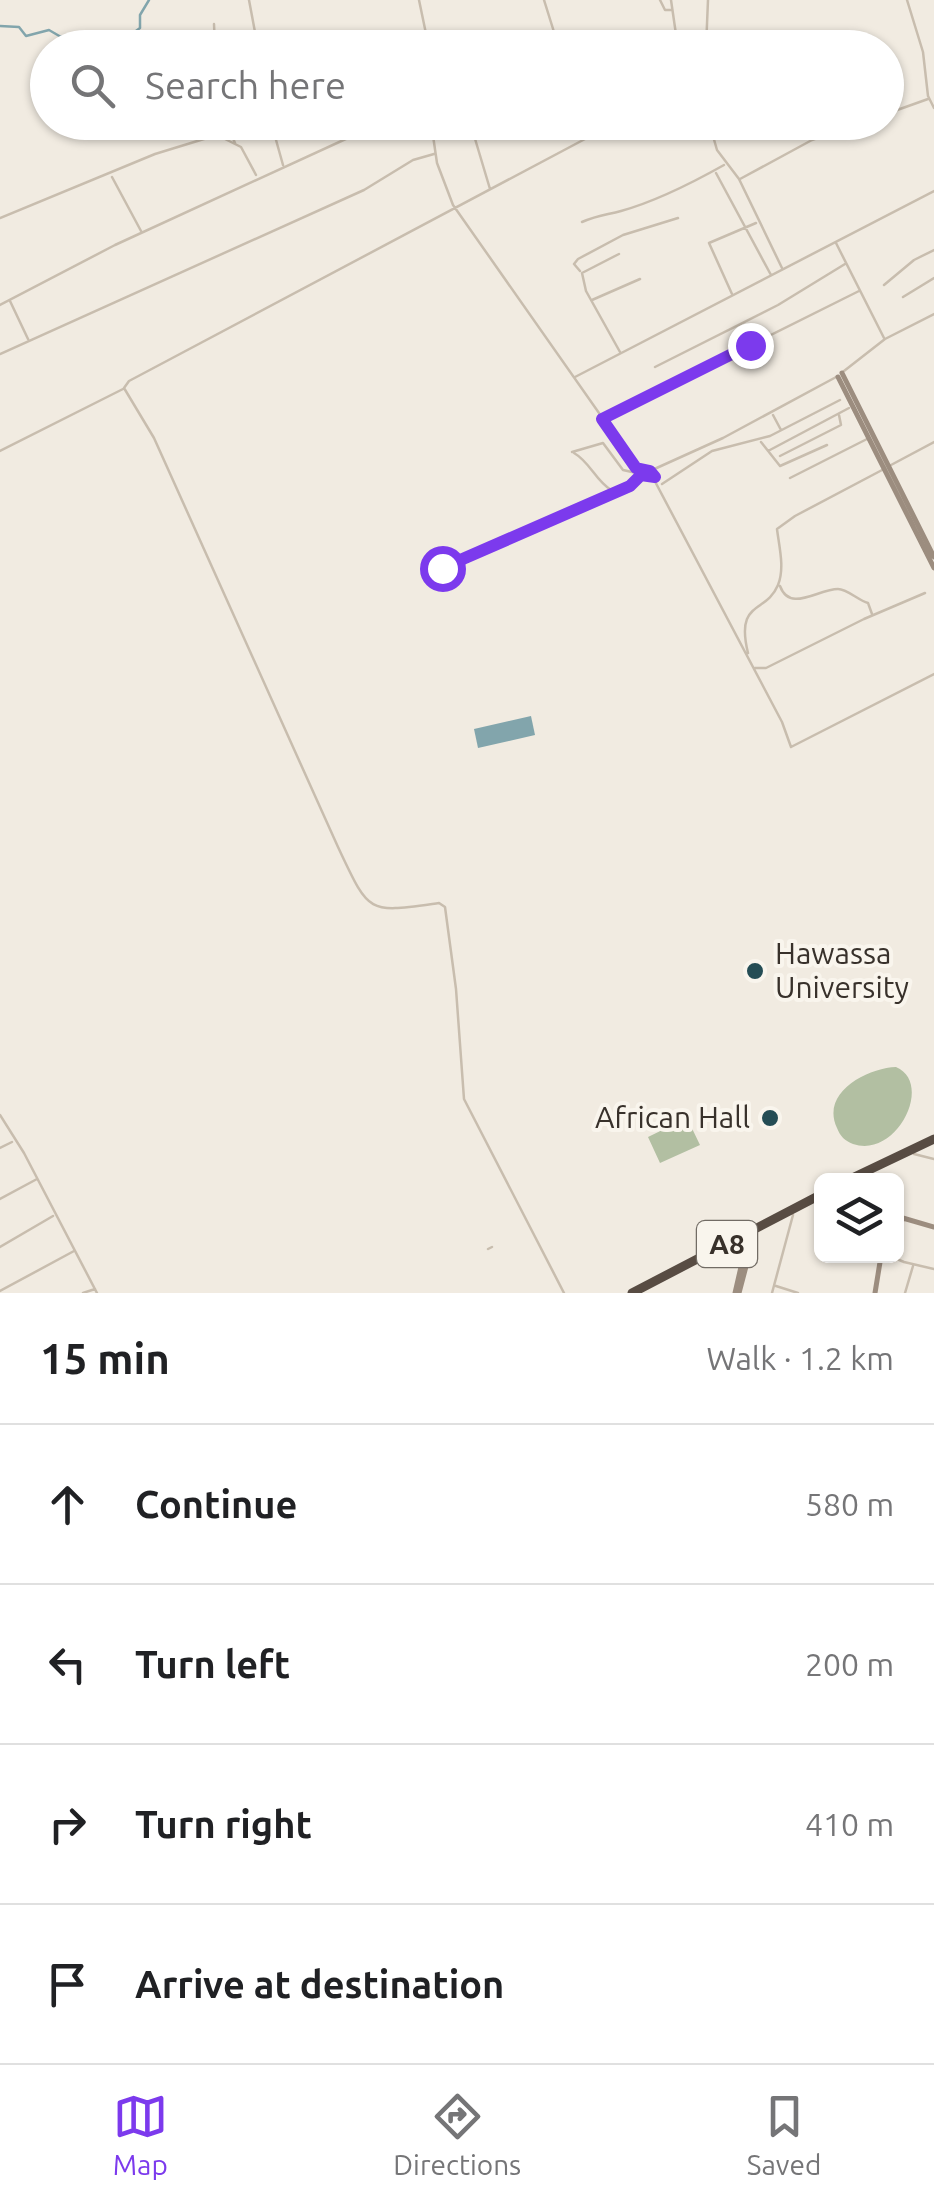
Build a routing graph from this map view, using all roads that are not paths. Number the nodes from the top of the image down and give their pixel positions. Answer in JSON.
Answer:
{"nodes":[{"id":1,"x":248,"y":0,"type":"edge"},
{"id":2,"x":419,"y":0,"type":"edge"},
{"id":3,"x":544,"y":0,"type":"edge"},
{"id":4,"x":660,"y":0,"type":"edge"},
{"id":5,"x":671,"y":0,"type":"edge"},
{"id":6,"x":708,"y":0,"type":"edge"},
{"id":7,"x":907,"y":0,"type":"edge"},
{"id":8,"x":674,"y":10,"type":"junction"},
{"id":9,"x":214,"y":24,"type":"dead end"},
{"id":10,"x":214,"y":30,"type":"edge"},
{"id":11,"x":254,"y":30,"type":"edge"},
{"id":12,"x":427,"y":30,"type":"edge"},
{"id":13,"x":553,"y":30,"type":"edge"},
{"id":14,"x":676,"y":30,"type":"edge"},
{"id":15,"x":707,"y":30,"type":"edge"},
{"id":16,"x":931,"y":96,"type":"edge"},
{"id":17,"x":904,"y":107,"type":"edge"},
{"id":18,"x":934,"y":108,"type":"edge"},
{"id":19,"x":201,"y":140,"type":"edge"},
{"id":20,"x":228,"y":140,"type":"edge"},
{"id":21,"x":234,"y":140,"type":"edge"},
{"id":22,"x":275,"y":140,"type":"edge"},
{"id":23,"x":346,"y":140,"type":"edge"},
{"id":24,"x":432,"y":140,"type":"edge"},
{"id":25,"x":475,"y":140,"type":"edge"},
{"id":26,"x":584,"y":140,"type":"edge"},
{"id":27,"x":714,"y":140,"type":"edge"},
{"id":28,"x":812,"y":140,"type":"edge"},
{"id":29,"x":236,"y":144,"type":"junction"},
{"id":30,"x":434,"y":154,"type":"junction"},
{"id":31,"x":726,"y":165,"type":"junction"},
{"id":32,"x":283,"y":166,"type":"junction"},
{"id":33,"x":715,"y":171,"type":"junction"},
{"id":34,"x":110,"y":174,"type":"junction"},
{"id":35,"x":258,"y":177,"type":"junction"},
{"id":36,"x":739,"y":180,"type":"junction"},
{"id":37,"x":490,"y":190,"type":"junction"},
{"id":38,"x":934,"y":191,"type":"edge"},
{"id":39,"x":457,"y":208,"type":"junction"},
{"id":40,"x":0,"y":218,"type":"edge"},
{"id":41,"x":678,"y":218,"type":"dead end"},
{"id":42,"x":582,"y":222,"type":"dead end"},
{"id":43,"x":758,"y":222,"type":"junction"},
{"id":44,"x":744,"y":227,"type":"junction"},
{"id":45,"x":142,"y":232,"type":"junction"},
{"id":46,"x":835,"y":242,"type":"junction"},
{"id":47,"x":934,"y":250,"type":"edge"},
{"id":48,"x":619,"y":254,"type":"dead end"},
{"id":49,"x":846,"y":264,"type":"junction"},
{"id":50,"x":782,"y":270,"type":"junction"},
{"id":51,"x":582,"y":273,"type":"junction"},
{"id":52,"x":771,"y":276,"type":"junction"},
{"id":53,"x":934,"y":278,"type":"edge"},
{"id":54,"x":640,"y":279,"type":"dead end"},
{"id":55,"x":884,"y":285,"type":"dead end"},
{"id":56,"x":859,"y":291,"type":"junction"},
{"id":57,"x":733,"y":295,"type":"junction"},
{"id":58,"x":903,"y":297,"type":"dead end"},
{"id":59,"x":591,"y":300,"type":"junction"},
{"id":60,"x":9,"y":301,"type":"junction"},
{"id":61,"x":0,"y":305,"type":"edge"},
{"id":62,"x":934,"y":314,"type":"edge"},
{"id":63,"x":29,"y":340,"type":"junction"},
{"id":64,"x":885,"y":340,"type":"junction"},
{"id":65,"x":0,"y":354,"type":"edge"},
{"id":66,"x":620,"y":354,"type":"junction"},
{"id":67,"x":655,"y":367,"type":"dead end"},
{"id":68,"x":840,"y":375,"type":"junction"},
{"id":69,"x":574,"y":378,"type":"junction"},
{"id":70,"x":124,"y":388,"type":"junction"},
{"id":71,"x":840,"y":400,"type":"dead end"},
{"id":72,"x":848,"y":408,"type":"dead end"},
{"id":73,"x":772,"y":413,"type":"junction"},
{"id":74,"x":838,"y":414,"type":"junction"},
{"id":75,"x":602,"y":419,"type":"junction"},
{"id":76,"x":782,"y":431,"type":"junction"},
{"id":77,"x":871,"y":437,"type":"junction"},
{"id":78,"x":760,"y":440,"type":"junction"},
{"id":79,"x":934,"y":442,"type":"edge"},
{"id":80,"x":827,"y":446,"type":"dead end"},
{"id":81,"x":0,"y":451,"type":"edge"},
{"id":82,"x":768,"y":451,"type":"junction"},
{"id":83,"x":780,"y":456,"type":"dead end"},
{"id":84,"x":886,"y":468,"type":"junction"},
{"id":85,"x":650,"y":471,"type":"junction"},
{"id":86,"x":641,"y":475,"type":"junction"},
{"id":87,"x":655,"y":477,"type":"junction"},
{"id":88,"x":790,"y":478,"type":"dead end"},
{"id":89,"x":660,"y":485,"type":"junction"},
{"id":90,"x":616,"y":491,"type":"junction"},
{"id":91,"x":934,"y":557,"type":"edge"},
{"id":92,"x":442,"y":568,"type":"dead end"},
{"id":93,"x":934,"y":568,"type":"edge"},
{"id":94,"x":779,"y":583,"type":"junction"},
{"id":95,"x":924,"y":593,"type":"dead end"},
{"id":96,"x":872,"y":615,"type":"junction"},
{"id":97,"x":750,"y":660,"type":"junction"},
{"id":98,"x":754,"y":668,"type":"junction"},
{"id":99,"x":934,"y":674,"type":"edge"},
{"id":100,"x":0,"y":1115,"type":"edge"},
{"id":101,"x":14,"y":1141,"type":"junction"},
{"id":102,"x":934,"y":1142,"type":"edge"},
{"id":103,"x":0,"y":1148,"type":"edge"},
{"id":104,"x":914,"y":1154,"type":"junction"},
{"id":105,"x":934,"y":1160,"type":"edge"},
{"id":106,"x":867,"y":1173,"type":"edge"},
{"id":107,"x":869,"y":1173,"type":"edge"},
{"id":108,"x":38,"y":1178,"type":"junction"},
{"id":109,"x":0,"y":1199,"type":"edge"},
{"id":110,"x":814,"y":1201,"type":"edge"},
{"id":111,"x":814,"y":1202,"type":"edge"},
{"id":112,"x":792,"y":1215,"type":"junction"},
{"id":113,"x":55,"y":1216,"type":"junction"},
{"id":114,"x":904,"y":1218,"type":"edge"},
{"id":115,"x":934,"y":1227,"type":"edge"},
{"id":116,"x":751,"y":1236,"type":"junction"},
{"id":117,"x":0,"y":1246,"type":"edge"},
{"id":118,"x":74,"y":1251,"type":"junction"},
{"id":119,"x":904,"y":1261,"type":"edge"},
{"id":120,"x":883,"y":1263,"type":"edge"},
{"id":121,"x":913,"y":1264,"type":"junction"},
{"id":122,"x":934,"y":1268,"type":"edge"},
{"id":123,"x":774,"y":1286,"type":"junction"},
{"id":124,"x":0,"y":1291,"type":"edge"},
{"id":125,"x":96,"y":1291,"type":"edge"},
{"id":126,"x":84,"y":1293,"type":"edge"},
{"id":127,"x":564,"y":1293,"type":"edge"},
{"id":128,"x":632,"y":1293,"type":"edge"},
{"id":129,"x":643,"y":1293,"type":"edge"},
{"id":130,"x":737,"y":1293,"type":"edge"},
{"id":131,"x":772,"y":1293,"type":"edge"},
{"id":132,"x":796,"y":1293,"type":"edge"},
{"id":133,"x":876,"y":1293,"type":"edge"},
{"id":134,"x":905,"y":1293,"type":"edge"}],
"edges":[{"from":1,"to":11,"type":"street"},
{"from":2,"to":12,"type":"street"},
{"from":3,"to":13,"type":"street"},
{"from":4,"to":8,"type":"street"},
{"from":5,"to":8,"type":"street"},
{"from":6,"to":15,"type":"street"},
{"from":7,"to":16,"type":"street"},
{"from":8,"to":14,"type":"street"},
{"from":9,"to":10,"type":"street"},
{"from":16,"to":17,"type":"street"},
{"from":16,"to":18,"type":"street"},
{"from":19,"to":34,"type":"street"},
{"from":20,"to":29,"type":"street"},
{"from":21,"to":29,"type":"street"},
{"from":22,"to":32,"type":"street"},
{"from":23,"to":32,"type":"street"},
{"from":24,"to":30,"type":"street"},
{"from":25,"to":37,"type":"street"},
{"from":26,"to":37,"type":"street"},
{"from":27,"to":31,"type":"street"},
{"from":28,"to":36,"type":"street"},
{"from":29,"to":35,"type":"street"},
{"from":30,"to":39,"type":"street"},
{"from":30,"to":63,"type":"street"},
{"from":31,"to":33,"type":"street"},
{"from":31,"to":36,"type":"street"},
{"from":32,"to":35,"type":"street"},
{"from":33,"to":42,"type":"street"},
{"from":33,"to":44,"type":"street"},
{"from":34,"to":40,"type":"street"},
{"from":34,"to":45,"type":"street"},
{"from":35,"to":45,"type":"street"},
{"from":36,"to":43,"type":"street"},
{"from":37,"to":39,"type":"street"},
{"from":38,"to":46,"type":"street"},
{"from":39,"to":69,"type":"street"},
{"from":39,"to":70,"type":"street"},
{"from":41,"to":51,"type":"street"},
{"from":43,"to":44,"type":"street"},
{"from":43,"to":50,"type":"street"},
{"from":44,"to":52,"type":"street"},
{"from":44,"to":57,"type":"street"},
{"from":45,"to":60,"type":"street"},
{"from":46,"to":49,"type":"street"},
{"from":46,"to":50,"type":"street"},
{"from":47,"to":55,"type":"street"},
{"from":48,"to":51,"type":"street"},
{"from":49,"to":56,"type":"street"},
{"from":49,"to":67,"type":"street"},
{"from":50,"to":52,"type":"street"},
{"from":51,"to":59,"type":"street"},
{"from":52,"to":57,"type":"street"},
{"from":53,"to":58,"type":"street"},
{"from":54,"to":59,"type":"street"},
{"from":56,"to":64,"type":"street"},
{"from":56,"to":75,"type":"street"},
{"from":57,"to":66,"type":"street"},
{"from":59,"to":66,"type":"street"},
{"from":60,"to":61,"type":"street"},
{"from":60,"to":63,"type":"street"},
{"from":62,"to":64,"type":"street"},
{"from":63,"to":65,"type":"street"},
{"from":64,"to":68,"type":"street"},
{"from":66,"to":69,"type":"street"},
{"from":68,"to":73,"type":"street"},
{"from":68,"to":77,"type":"street"},
{"from":69,"to":75,"type":"street"},
{"from":70,"to":81,"type":"street"},
{"from":70,"to":127,"type":"street"},
{"from":71,"to":76,"type":"street"},
{"from":72,"to":74,"type":"street"},
{"from":73,"to":76,"type":"street"},
{"from":73,"to":85,"type":"street"},
{"from":74,"to":82,"type":"street"},
{"from":74,"to":83,"type":"street"},
{"from":75,"to":85,"type":"street"},
{"from":76,"to":78,"type":"street"},
{"from":77,"to":84,"type":"street"},
{"from":77,"to":88,"type":"street"},
{"from":78,"to":82,"type":"street"},
{"from":78,"to":89,"type":"street"},
{"from":79,"to":84,"type":"street"},
{"from":80,"to":82,"type":"street"},
{"from":84,"to":91,"type":"street"},
{"from":84,"to":93,"type":"street"},
{"from":84,"to":94,"type":"street"},
{"from":85,"to":87,"type":"street"},
{"from":86,"to":87,"type":"street"},
{"from":86,"to":90,"type":"street"},
{"from":86,"to":90,"type":"street"},
{"from":87,"to":89,"type":"street"},
{"from":89,"to":97,"type":"street"},
{"from":90,"to":92,"type":"street"},
{"from":94,"to":96,"type":"street"},
{"from":94,"to":97,"type":"street"},
{"from":95,"to":96,"type":"street"},
{"from":96,"to":98,"type":"street"},
{"from":97,"to":98,"type":"street"},
{"from":98,"to":99,"type":"street"},
{"from":100,"to":101,"type":"street"},
{"from":101,"to":103,"type":"street"},
{"from":101,"to":108,"type":"street"},
{"from":102,"to":104,"type":"highway"},
{"from":102,"to":106,"type":"highway"},
{"from":104,"to":105,"type":"street"},
{"from":104,"to":107,"type":"highway"},
{"from":108,"to":109,"type":"street"},
{"from":108,"to":113,"type":"street"},
{"from":110,"to":116,"type":"highway","number":"A8"},
{"from":111,"to":112,"type":"highway","number":"A8"},
{"from":112,"to":116,"type":"highway","number":"A8"},
{"from":112,"to":123,"type":"street"},
{"from":113,"to":117,"type":"street"},
{"from":113,"to":118,"type":"street"},
{"from":114,"to":115,"type":"street"},
{"from":116,"to":128,"type":"highway","number":"A8"},
{"from":116,"to":129,"type":"highway","number":"A8"},
{"from":116,"to":130,"type":"street"},
{"from":118,"to":124,"type":"street"},
{"from":118,"to":125,"type":"street"},
{"from":119,"to":121,"type":"street"},
{"from":120,"to":133,"type":"street"},
{"from":121,"to":122,"type":"street"},
{"from":121,"to":134,"type":"street"},
{"from":123,"to":131,"type":"street"},
{"from":123,"to":132,"type":"street"},
{"from":125,"to":126,"type":"street"}]}
